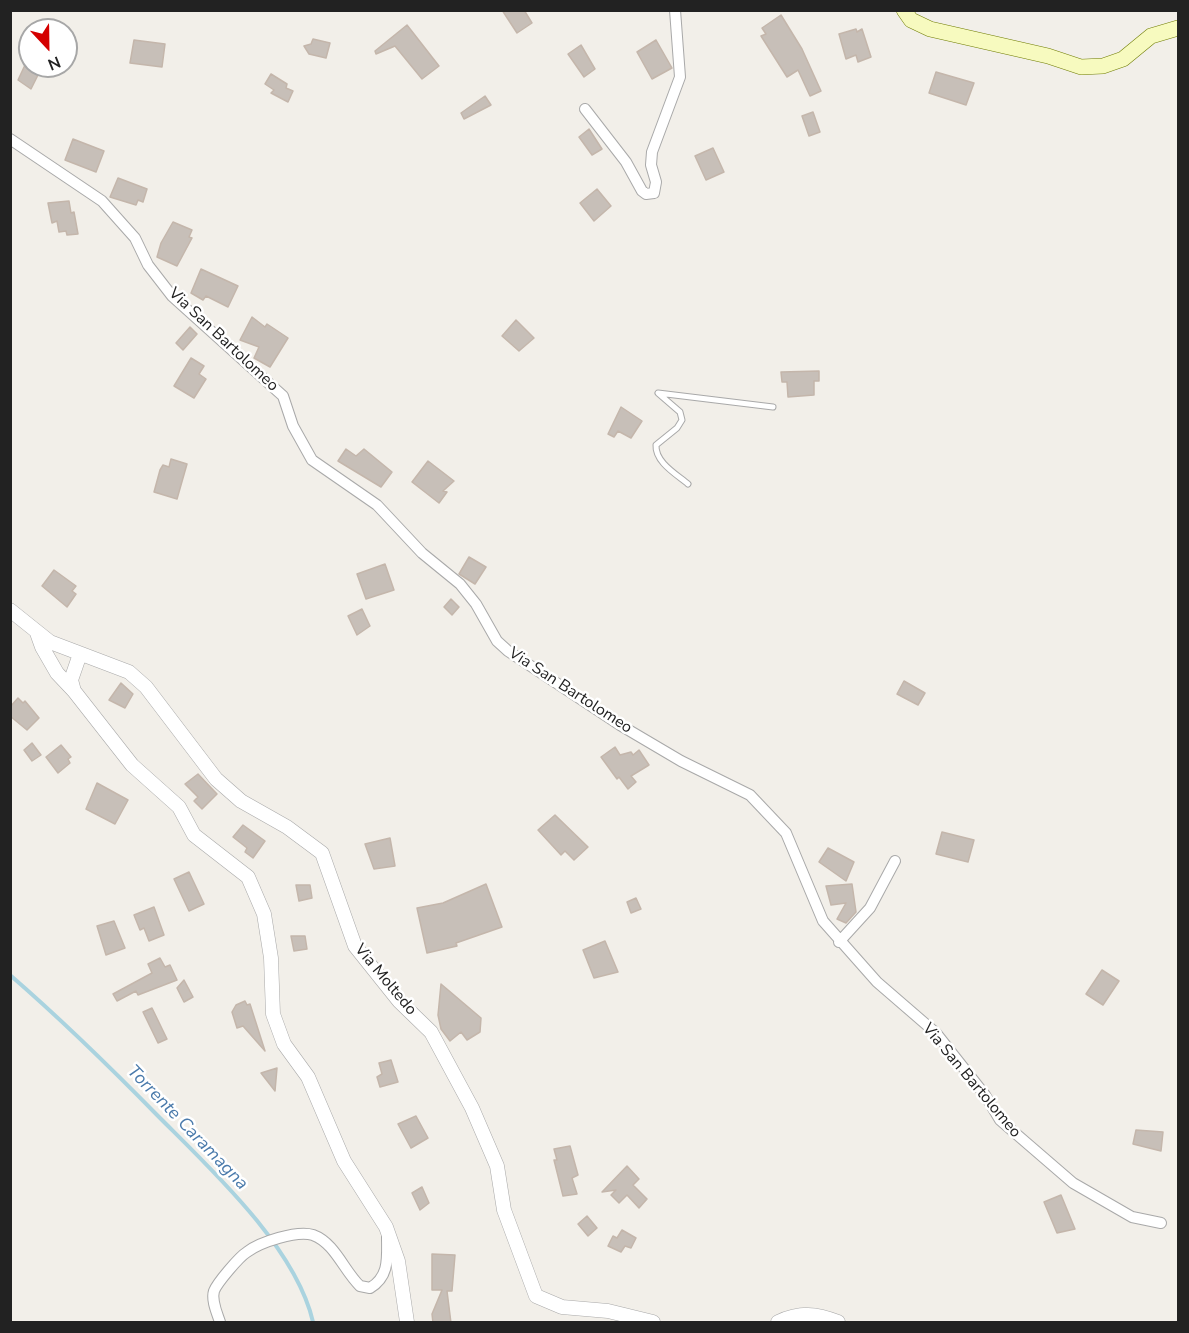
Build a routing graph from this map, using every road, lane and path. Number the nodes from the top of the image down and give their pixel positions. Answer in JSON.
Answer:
{"nodes":[{"id":1,"x":675,"y":10,"type":"edge"},
{"id":2,"x":904,"y":10,"type":"edge"},
{"id":3,"x":1179,"y":28,"type":"edge"},
{"id":4,"x":585,"y":109,"type":"dead end"},
{"id":5,"x":10,"y":139,"type":"edge"},
{"id":6,"x":773,"y":406,"type":"dead end"},
{"id":7,"x":688,"y":484,"type":"dead end"},
{"id":8,"x":10,"y":610,"type":"edge"},
{"id":9,"x":37,"y":633,"type":"junction"},
{"id":10,"x":80,"y":654,"type":"junction"},
{"id":11,"x":74,"y":691,"type":"junction"},
{"id":12,"x":895,"y":861,"type":"dead end"},
{"id":13,"x":839,"y":942,"type":"junction"},
{"id":14,"x":1161,"y":1223,"type":"dead end"},
{"id":15,"x":386,"y":1227,"type":"junction"},
{"id":16,"x":220,"y":1323,"type":"edge"},
{"id":17,"x":407,"y":1323,"type":"edge"},
{"id":18,"x":653,"y":1323,"type":"edge"},
{"id":19,"x":778,"y":1323,"type":"edge"},
{"id":20,"x":838,"y":1323,"type":"edge"}],
"edges":[{"from":1,"to":4,"type":"street"},
{"from":2,"to":3,"type":"main road"},
{"from":5,"to":13,"type":"street","name":"Via San Bartolomeo"},
{"from":6,"to":7,"type":"lane"},
{"from":8,"to":9,"type":"street","name":"Via Moltedo"},
{"from":9,"to":10,"type":"street","name":"Via Moltedo"},
{"from":9,"to":11,"type":"street"},
{"from":10,"to":11,"type":"street"},
{"from":10,"to":18,"type":"street","name":"Via Moltedo"},
{"from":11,"to":15,"type":"street"},
{"from":12,"to":13,"type":"street"},
{"from":13,"to":14,"type":"street","name":"Via San Bartolomeo"},
{"from":15,"to":16,"type":"street"},
{"from":15,"to":17,"type":"street"},
{"from":19,"to":20,"type":"street"}]}
